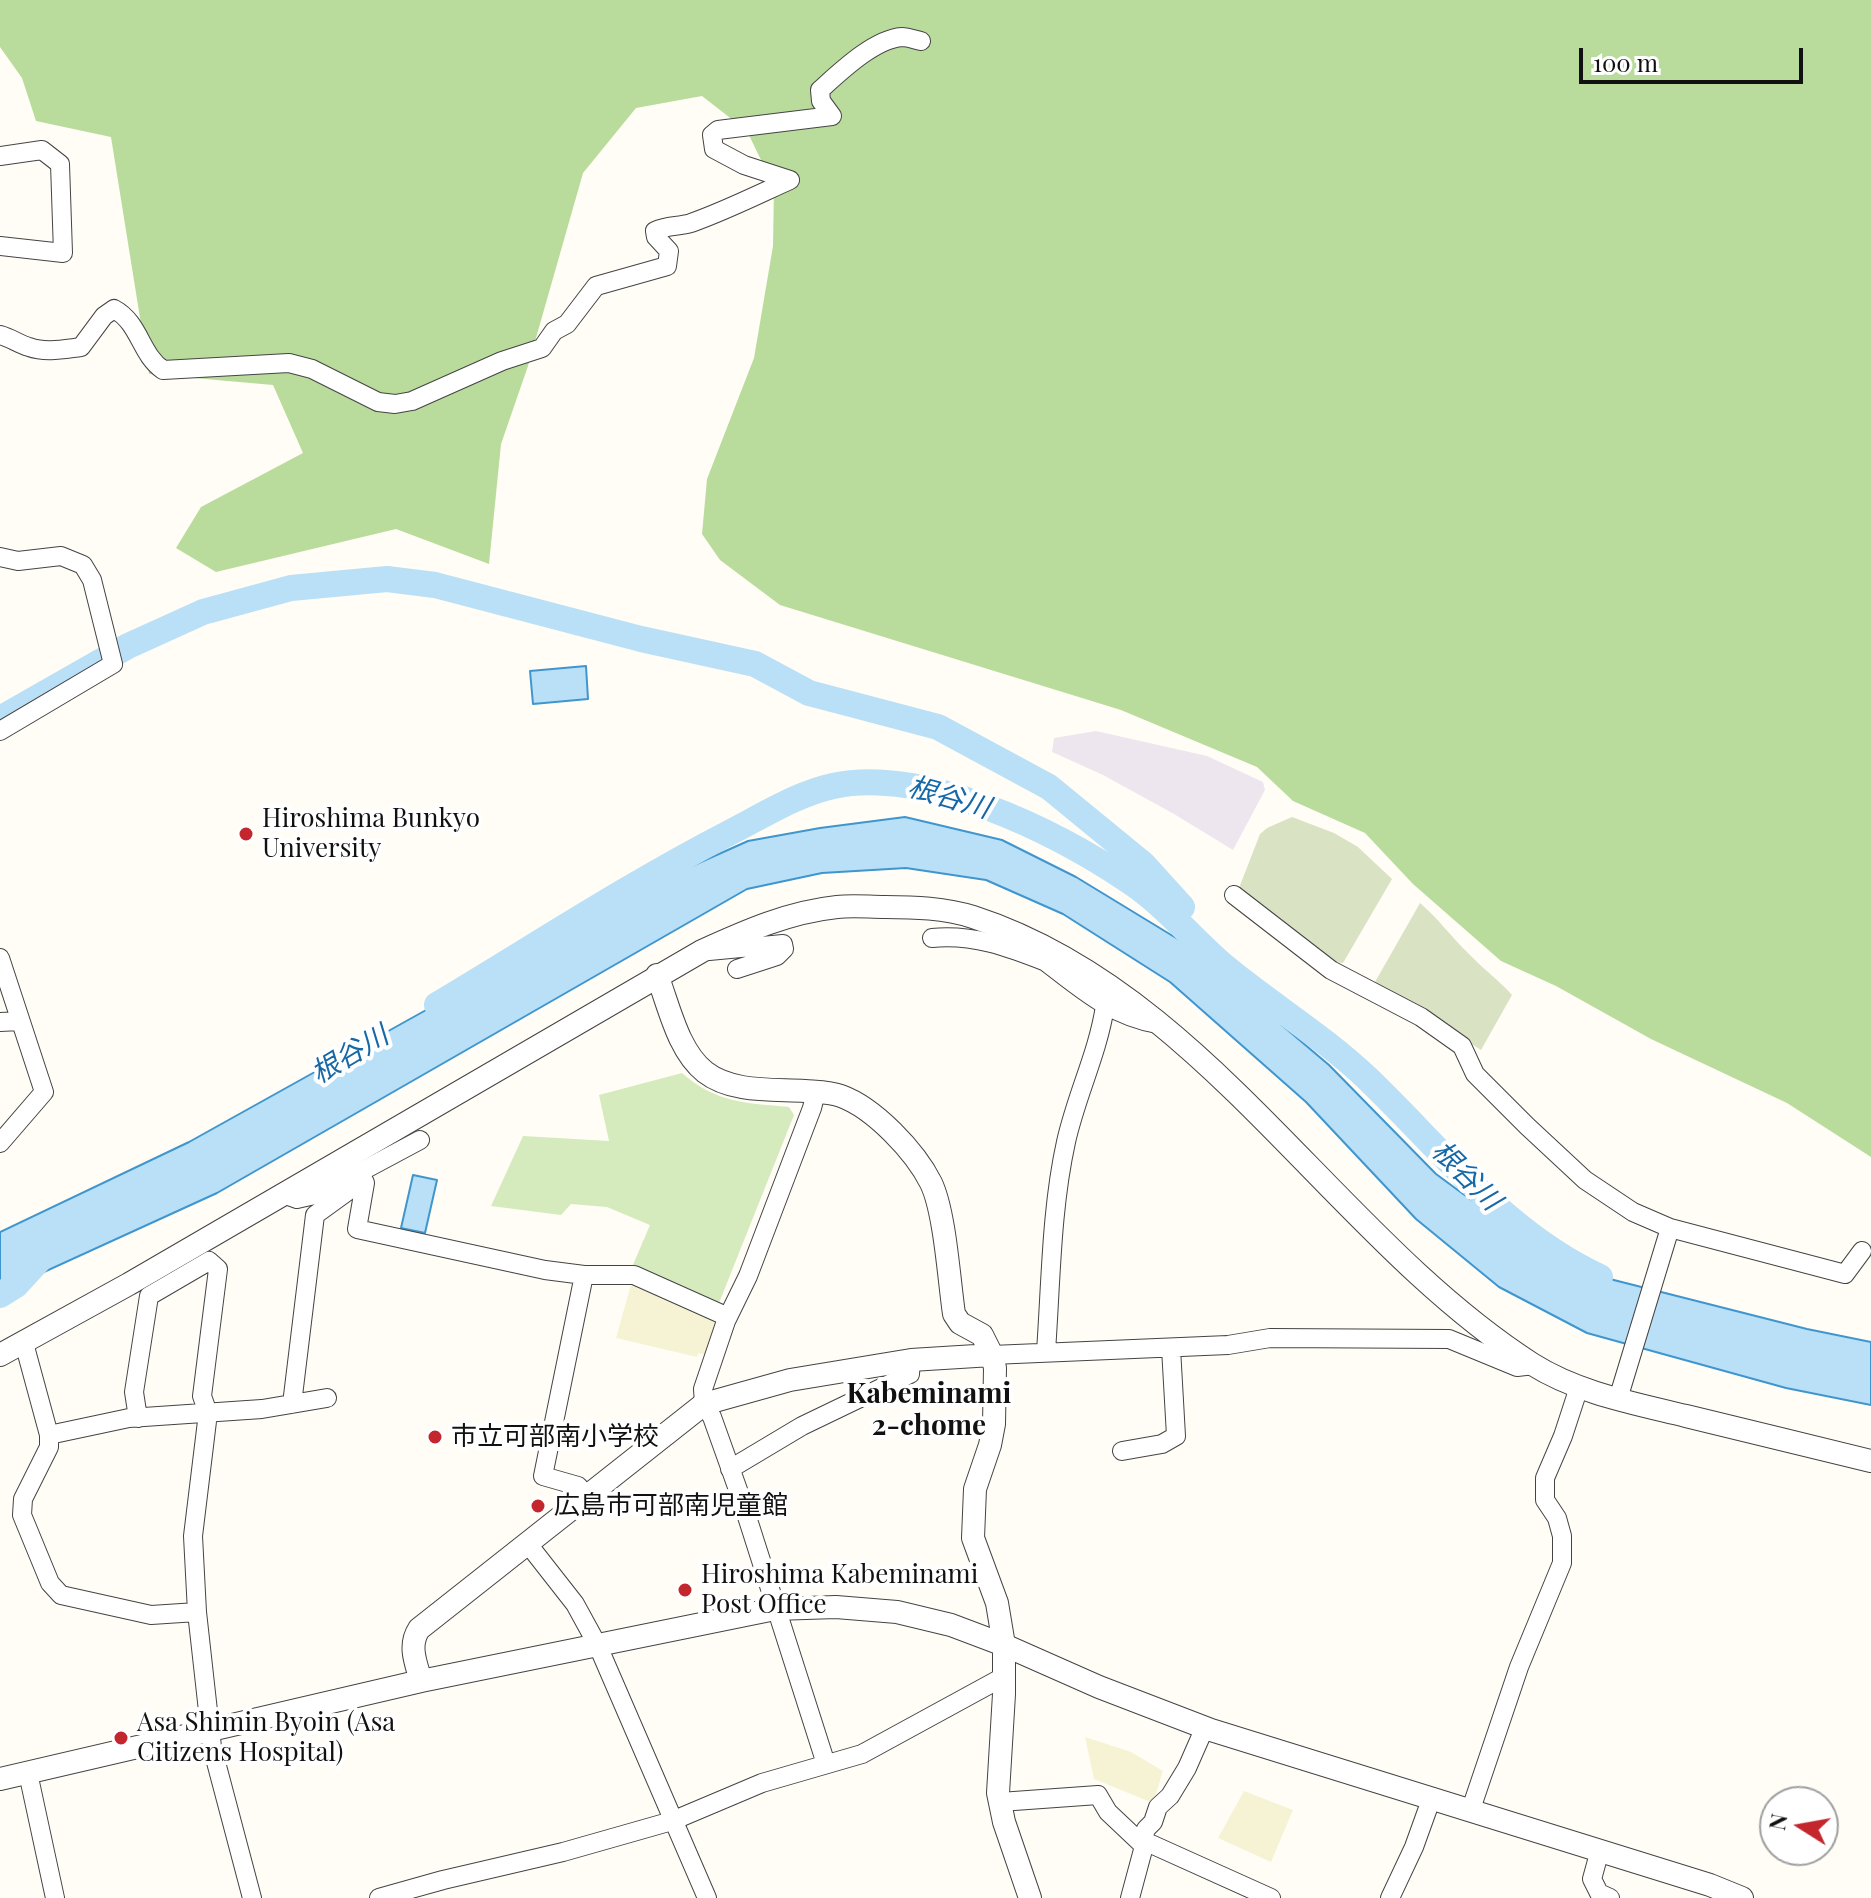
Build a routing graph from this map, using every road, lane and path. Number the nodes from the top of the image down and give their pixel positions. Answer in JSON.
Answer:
{"nodes":[{"id":1,"x":921,"y":41,"type":"dead end"},
{"id":2,"x":0,"y":156,"type":"edge"},
{"id":3,"x":0,"y":246,"type":"edge"},
{"id":4,"x":0,"y":335,"type":"edge"},
{"id":5,"x":0,"y":557,"type":"edge"},
{"id":6,"x":0,"y":731,"type":"edge"},
{"id":7,"x":1234,"y":895,"type":"dead end"},
{"id":8,"x":932,"y":938,"type":"dead end"},
{"id":9,"x":702,"y":951,"type":"junction"},
{"id":10,"x":1049,"y":956,"type":"junction"},
{"id":11,"x":0,"y":958,"type":"edge"},
{"id":12,"x":737,"y":969,"type":"dead end"},
{"id":13,"x":657,"y":975,"type":"junction"},
{"id":14,"x":1105,"y":1006,"type":"junction"},
{"id":15,"x":20,"y":1021,"type":"junction"},
{"id":16,"x":0,"y":1022,"type":"edge"},
{"id":17,"x":1158,"y":1024,"type":"junction"},
{"id":18,"x":816,"y":1092,"type":"junction"},
{"id":19,"x":420,"y":1140,"type":"dead end"},
{"id":20,"x":0,"y":1143,"type":"edge"},
{"id":21,"x":360,"y":1172,"type":"junction"},
{"id":22,"x":283,"y":1194,"type":"junction"},
{"id":23,"x":1668,"y":1233,"type":"junction"},
{"id":24,"x":1862,"y":1251,"type":"dead end"},
{"id":25,"x":584,"y":1275,"type":"junction"},
{"id":26,"x":728,"y":1317,"type":"junction"},
{"id":27,"x":24,"y":1343,"type":"junction"},
{"id":28,"x":1171,"y":1348,"type":"junction"},
{"id":29,"x":1046,"y":1351,"type":"junction"},
{"id":30,"x":0,"y":1355,"type":"edge"},
{"id":31,"x":992,"y":1355,"type":"junction"},
{"id":32,"x":911,"y":1360,"type":"junction"},
{"id":33,"x":1534,"y":1365,"type":"junction"},
{"id":34,"x":1579,"y":1387,"type":"junction"},
{"id":35,"x":1620,"y":1393,"type":"junction"},
{"id":36,"x":327,"y":1398,"type":"dead end"},
{"id":37,"x":292,"y":1404,"type":"junction"},
{"id":38,"x":704,"y":1404,"type":"junction"},
{"id":39,"x":208,"y":1413,"type":"junction"},
{"id":40,"x":138,"y":1418,"type":"junction"},
{"id":41,"x":49,"y":1435,"type":"junction"},
{"id":42,"x":1122,"y":1451,"type":"dead end"},
{"id":43,"x":1871,"y":1461,"type":"edge"},
{"id":44,"x":730,"y":1469,"type":"junction"},
{"id":45,"x":588,"y":1497,"type":"junction"},
{"id":46,"x":528,"y":1544,"type":"junction"},
{"id":47,"x":775,"y":1609,"type":"junction"},
{"id":48,"x":197,"y":1612,"type":"junction"},
{"id":49,"x":1004,"y":1645,"type":"junction"},
{"id":50,"x":598,"y":1646,"type":"junction"},
{"id":51,"x":1005,"y":1676,"type":"junction"},
{"id":52,"x":421,"y":1681,"type":"junction"},
{"id":53,"x":1205,"y":1727,"type":"junction"},
{"id":54,"x":211,"y":1728,"type":"junction"},
{"id":55,"x":826,"y":1764,"type":"junction"},
{"id":56,"x":28,"y":1773,"type":"junction"},
{"id":57,"x":0,"y":1779,"type":"edge"},
{"id":58,"x":1432,"y":1797,"type":"junction"},
{"id":59,"x":1000,"y":1802,"type":"junction"},
{"id":60,"x":1471,"y":1809,"type":"junction"},
{"id":61,"x":672,"y":1821,"type":"junction"},
{"id":62,"x":1143,"y":1844,"type":"junction"},
{"id":63,"x":1600,"y":1850,"type":"junction"},
{"id":64,"x":55,"y":1898,"type":"edge"},
{"id":65,"x":252,"y":1898,"type":"edge"},
{"id":66,"x":379,"y":1898,"type":"edge"},
{"id":67,"x":707,"y":1898,"type":"edge"},
{"id":68,"x":1030,"y":1898,"type":"edge"},
{"id":69,"x":1130,"y":1898,"type":"edge"},
{"id":70,"x":1271,"y":1898,"type":"edge"},
{"id":71,"x":1390,"y":1898,"type":"edge"},
{"id":72,"x":1610,"y":1898,"type":"edge"},
{"id":73,"x":1742,"y":1898,"type":"edge"}],
"edges":[{"from":1,"to":4,"type":"street"},
{"from":2,"to":3,"type":"street"},
{"from":5,"to":6,"type":"street"},
{"from":7,"to":23,"type":"street"},
{"from":8,"to":10,"type":"street"},
{"from":9,"to":10,"type":"street"},
{"from":9,"to":12,"type":"street"},
{"from":9,"to":13,"type":"street"},
{"from":10,"to":14,"type":"street"},
{"from":10,"to":17,"type":"street"},
{"from":11,"to":15,"type":"street"},
{"from":13,"to":18,"type":"street"},
{"from":13,"to":22,"type":"street"},
{"from":14,"to":17,"type":"street"},
{"from":14,"to":29,"type":"street"},
{"from":15,"to":16,"type":"street"},
{"from":15,"to":20,"type":"street"},
{"from":17,"to":33,"type":"street"},
{"from":18,"to":26,"type":"street"},
{"from":18,"to":31,"type":"street"},
{"from":19,"to":21,"type":"street"},
{"from":21,"to":22,"type":"street"},
{"from":21,"to":25,"type":"street"},
{"from":21,"to":37,"type":"street"},
{"from":22,"to":27,"type":"street"},
{"from":23,"to":24,"type":"street"},
{"from":23,"to":35,"type":"street"},
{"from":25,"to":26,"type":"street"},
{"from":25,"to":45,"type":"street"},
{"from":26,"to":38,"type":"street"},
{"from":27,"to":30,"type":"street"},
{"from":27,"to":41,"type":"street"},
{"from":28,"to":29,"type":"street"},
{"from":28,"to":33,"type":"street"},
{"from":28,"to":42,"type":"street"},
{"from":29,"to":31,"type":"street"},
{"from":31,"to":32,"type":"street"},
{"from":31,"to":49,"type":"street"},
{"from":32,"to":38,"type":"street"},
{"from":32,"to":44,"type":"street"},
{"from":33,"to":34,"type":"street"},
{"from":34,"to":35,"type":"street"},
{"from":34,"to":60,"type":"street"},
{"from":35,"to":43,"type":"street"},
{"from":36,"to":37,"type":"street"},
{"from":37,"to":39,"type":"street"},
{"from":38,"to":44,"type":"street"},
{"from":38,"to":45,"type":"street"},
{"from":39,"to":40,"type":"street"},
{"from":39,"to":40,"type":"street"},
{"from":39,"to":48,"type":"street"},
{"from":40,"to":41,"type":"street"},
{"from":41,"to":48,"type":"street"},
{"from":44,"to":47,"type":"street"},
{"from":45,"to":46,"type":"street"},
{"from":46,"to":50,"type":"street"},
{"from":46,"to":52,"type":"street"},
{"from":47,"to":49,"type":"street"},
{"from":47,"to":50,"type":"street"},
{"from":47,"to":55,"type":"street"},
{"from":48,"to":54,"type":"street"},
{"from":49,"to":51,"type":"street"},
{"from":49,"to":53,"type":"street"},
{"from":50,"to":52,"type":"street"},
{"from":50,"to":61,"type":"street"},
{"from":51,"to":55,"type":"street"},
{"from":51,"to":59,"type":"street"},
{"from":52,"to":54,"type":"street"},
{"from":53,"to":58,"type":"street"},
{"from":53,"to":62,"type":"street"},
{"from":54,"to":56,"type":"street"},
{"from":54,"to":65,"type":"street"},
{"from":55,"to":61,"type":"street"},
{"from":56,"to":57,"type":"street"},
{"from":56,"to":64,"type":"street"},
{"from":58,"to":60,"type":"street"},
{"from":58,"to":71,"type":"street"},
{"from":59,"to":62,"type":"street"},
{"from":59,"to":68,"type":"street"},
{"from":60,"to":63,"type":"street"},
{"from":61,"to":66,"type":"street"},
{"from":61,"to":67,"type":"street"},
{"from":62,"to":69,"type":"street"},
{"from":62,"to":70,"type":"street"},
{"from":63,"to":72,"type":"street"},
{"from":63,"to":73,"type":"street"}]}
